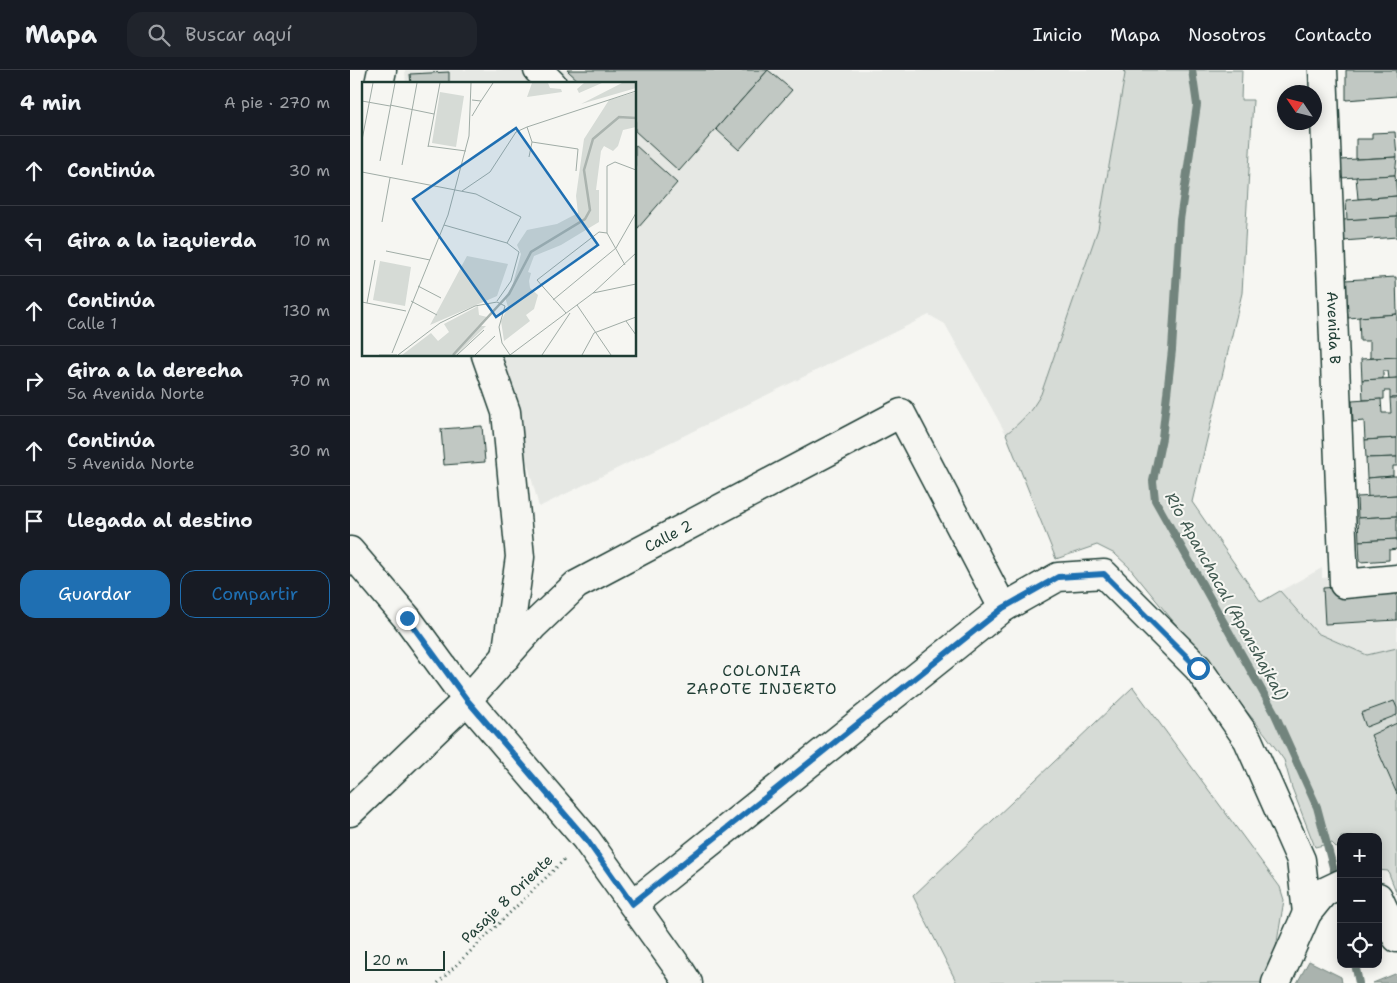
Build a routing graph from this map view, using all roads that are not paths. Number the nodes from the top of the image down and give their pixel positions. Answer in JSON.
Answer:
{"nodes":[{"id":1,"x":538,"y":70,"type":"edge"},
{"id":2,"x":1323,"y":70,"type":"edge"},
{"id":3,"x":550,"y":82,"type":"edge"},
{"id":4,"x":486,"y":356,"type":"edge"},
{"id":5,"x":350,"y":551,"type":"edge"},
{"id":6,"x":1397,"y":579,"type":"edge"},
{"id":7,"x":1003,"y":608,"type":"junction"},
{"id":8,"x":506,"y":657,"type":"junction"},
{"id":9,"x":467,"y":700,"type":"junction"},
{"id":10,"x":350,"y":812,"type":"edge"},
{"id":11,"x":1337,"y":886,"type":"edge"},
{"id":12,"x":632,"y":904,"type":"junction"},
{"id":13,"x":1382,"y":906,"type":"edge"},
{"id":14,"x":1307,"y":913,"type":"junction"},
{"id":15,"x":1397,"y":938,"type":"edge"},
{"id":16,"x":688,"y":983,"type":"edge"},
{"id":17,"x":1276,"y":983,"type":"edge"}],
"edges":[{"from":1,"to":3,"type":"street"},
{"from":2,"to":6,"type":"street","name":"Avenida B"},
{"from":4,"to":8,"type":"street"},
{"from":5,"to":9,"type":"street"},
{"from":7,"to":8,"type":"street","name":"Calle 2"},
{"from":7,"to":12,"type":"street"},
{"from":7,"to":14,"type":"street"},
{"from":8,"to":9,"type":"street","name":"Calle 2"},
{"from":9,"to":10,"type":"street","name":"Calle 2"},
{"from":9,"to":12,"type":"street"},
{"from":11,"to":14,"type":"street"},
{"from":12,"to":16,"type":"street"},
{"from":13,"to":15,"type":"street"},
{"from":14,"to":17,"type":"street"}]}
